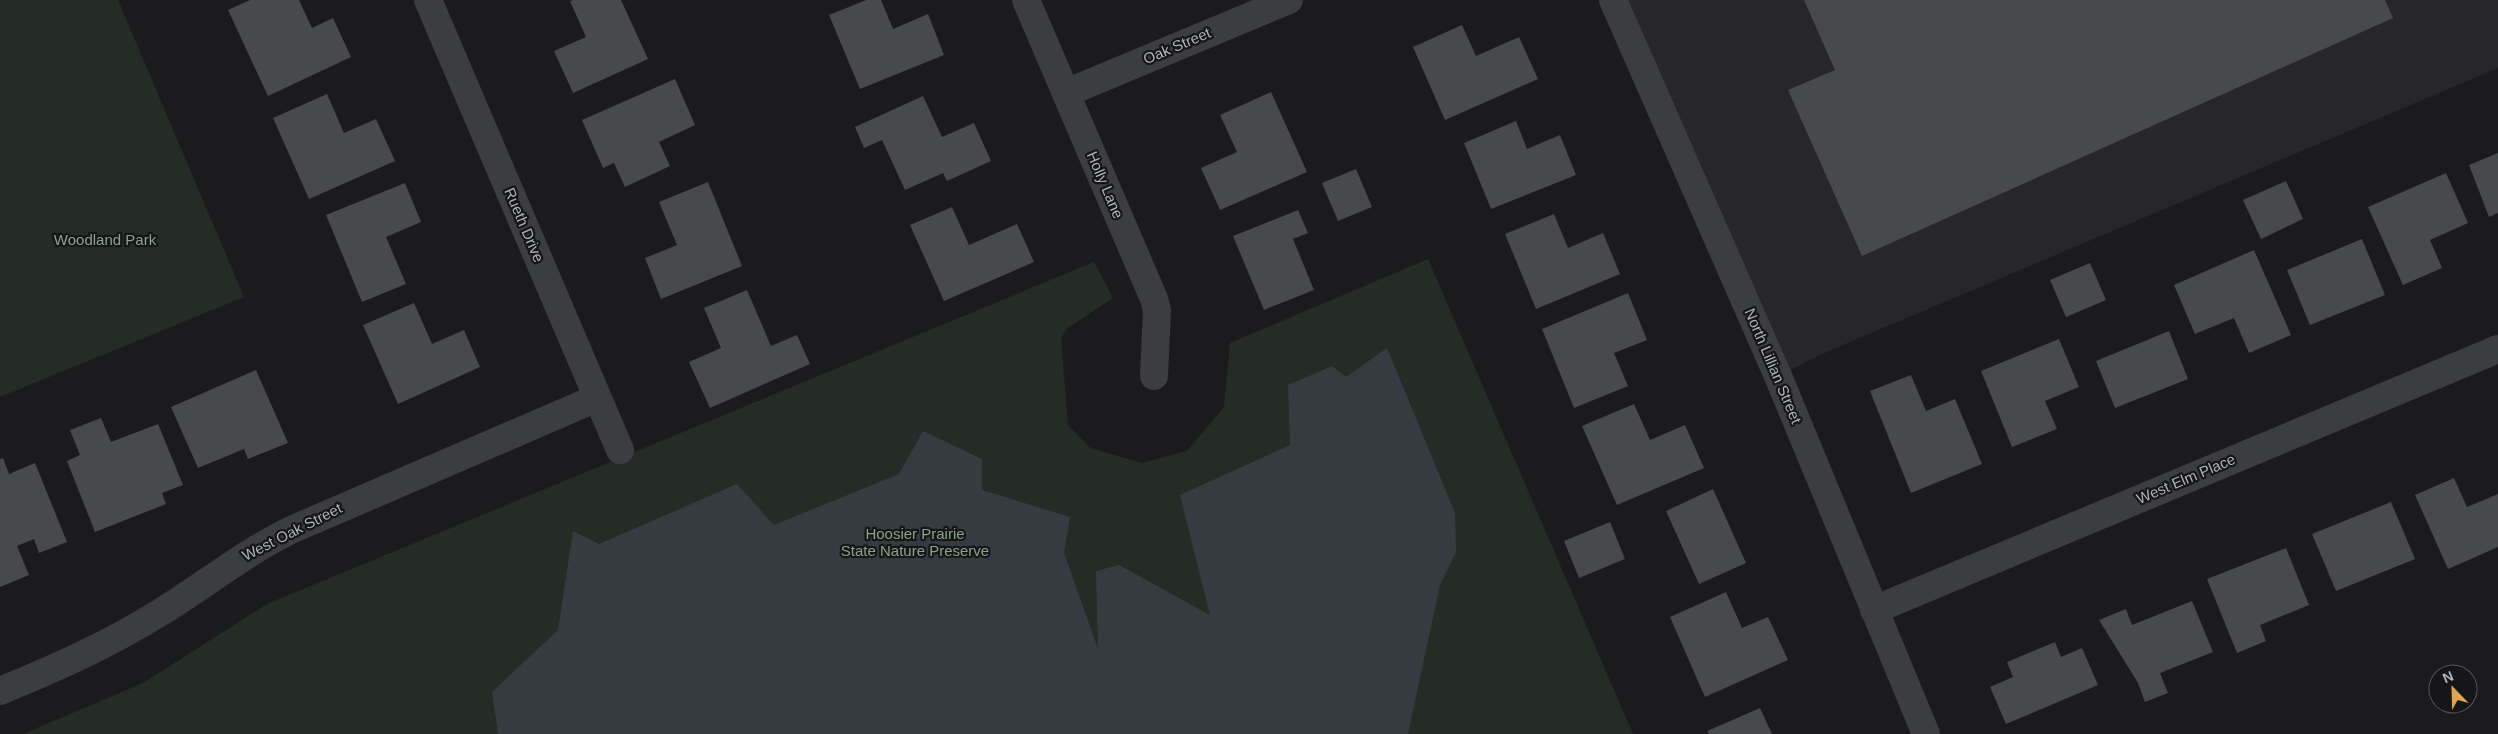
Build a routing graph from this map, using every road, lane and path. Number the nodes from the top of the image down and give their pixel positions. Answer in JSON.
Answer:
{"nodes":[{"id":1,"x":428,"y":0,"type":"edge"},
{"id":2,"x":1026,"y":0,"type":"edge"},
{"id":3,"x":1289,"y":0,"type":"edge"},
{"id":4,"x":1613,"y":0,"type":"edge"},
{"id":5,"x":1066,"y":92,"type":"junction"},
{"id":6,"x":2498,"y":348,"type":"edge"},
{"id":7,"x":1154,"y":376,"type":"dead end"},
{"id":8,"x":597,"y":398,"type":"junction"},
{"id":9,"x":620,"y":450,"type":"dead end"},
{"id":10,"x":1874,"y":610,"type":"junction"},
{"id":11,"x":0,"y":691,"type":"edge"},
{"id":12,"x":1926,"y":734,"type":"edge"}],
"edges":[{"from":1,"to":8,"type":"street","name":"Rueth Drive"},
{"from":2,"to":5,"type":"street","name":"Holly Lane"},
{"from":3,"to":5,"type":"street","name":"Oak Street"},
{"from":4,"to":10,"type":"street","name":"North Lillian Street"},
{"from":5,"to":7,"type":"street","name":"Holly Lane"},
{"from":6,"to":10,"type":"street","name":"West Elm Place"},
{"from":8,"to":9,"type":"street","name":"Rueth Drive"},
{"from":8,"to":11,"type":"street","name":"West Oak Street"},
{"from":10,"to":12,"type":"street","name":"North Lillian Street"}]}
